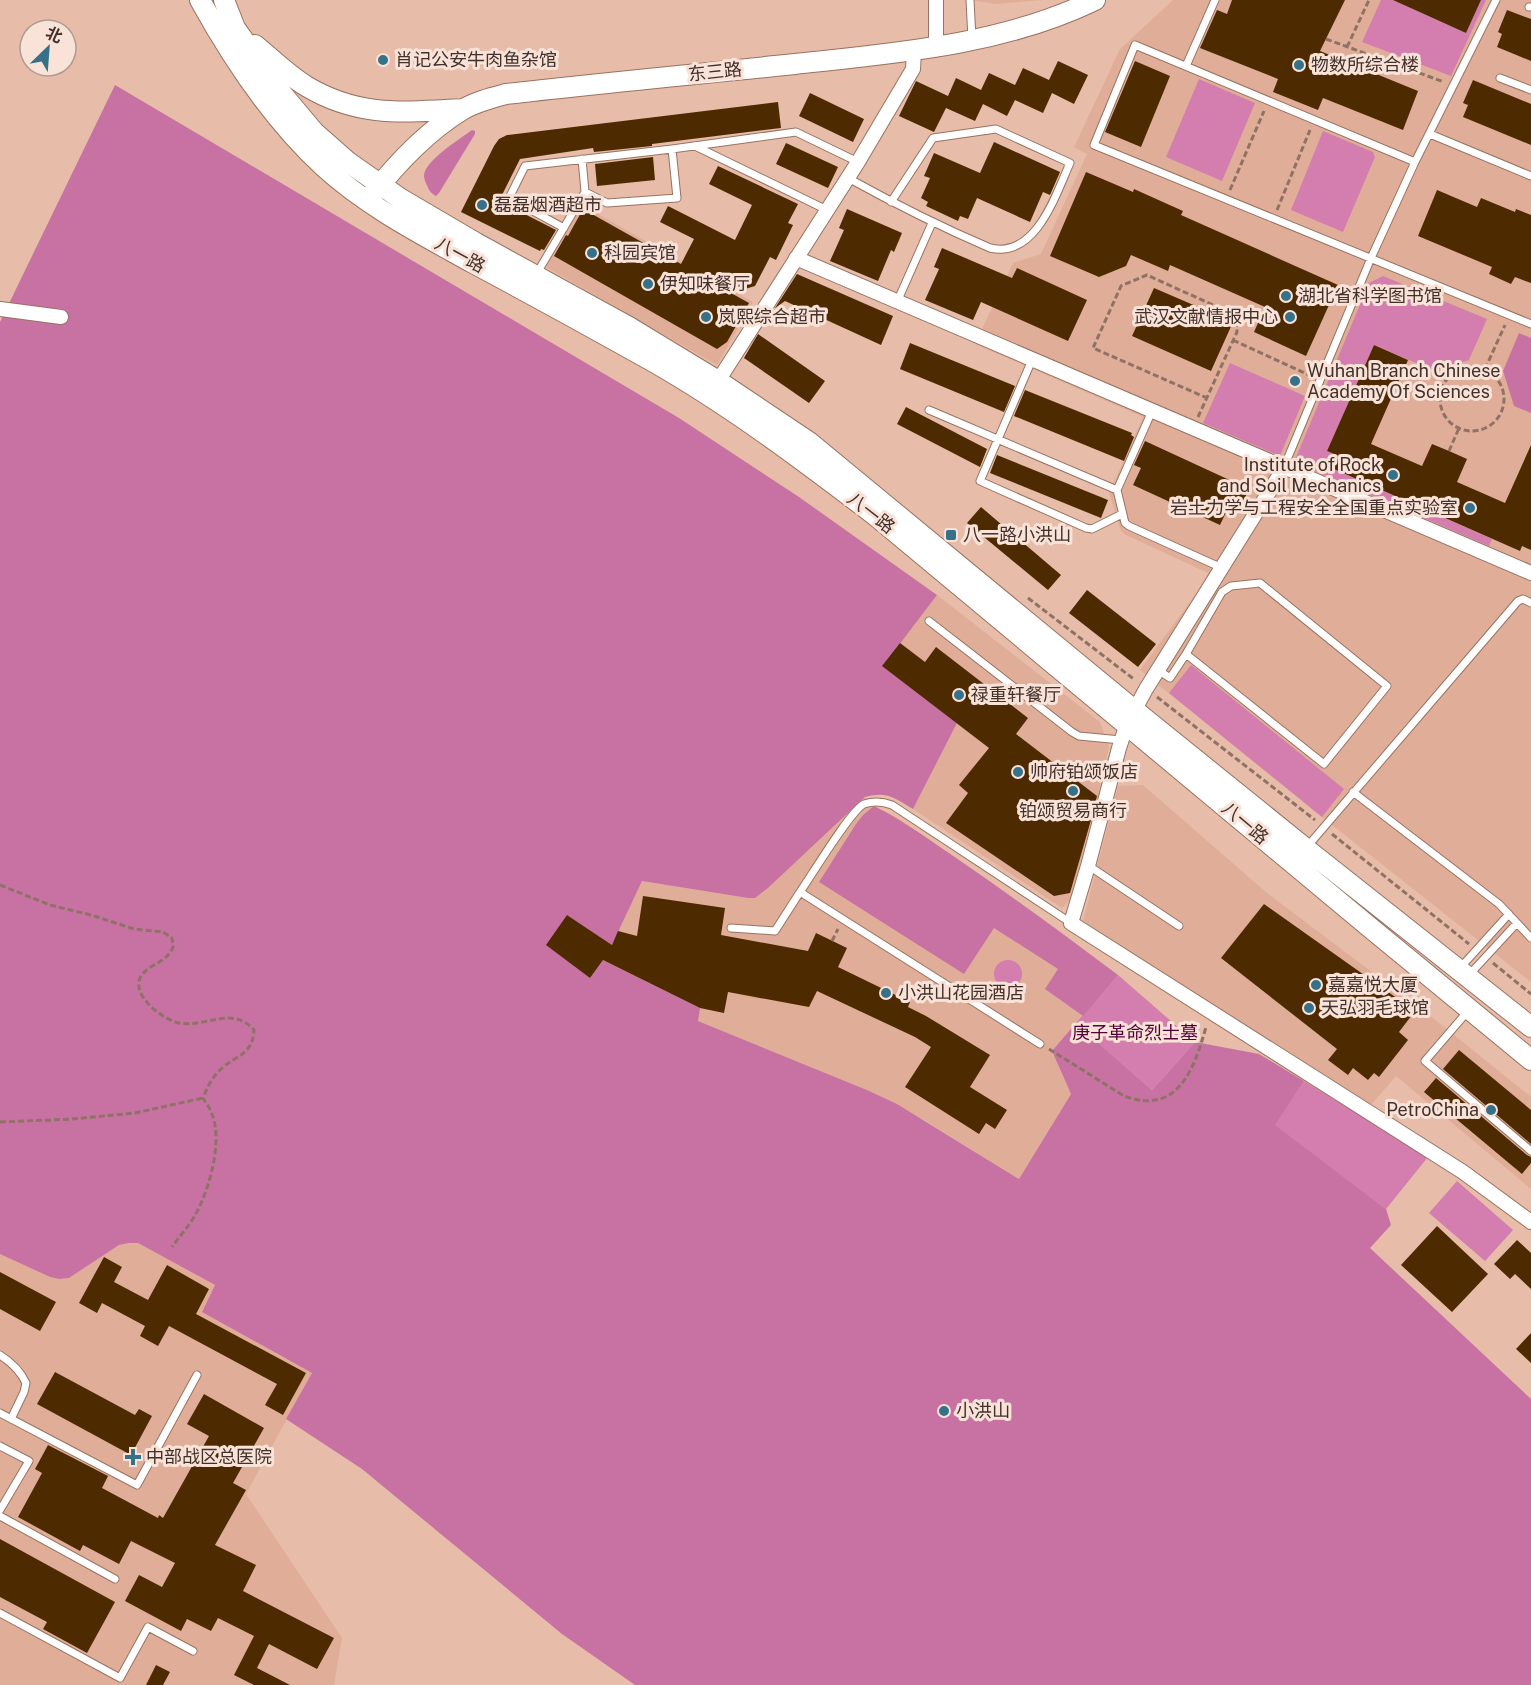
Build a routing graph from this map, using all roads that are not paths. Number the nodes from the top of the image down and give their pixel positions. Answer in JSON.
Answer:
{"nodes":[{"id":1,"x":200,"y":0,"type":"edge"},
{"id":2,"x":224,"y":0,"type":"edge"},
{"id":3,"x":936,"y":0,"type":"edge"},
{"id":4,"x":969,"y":0,"type":"edge"},
{"id":5,"x":1095,"y":0,"type":"edge"},
{"id":6,"x":1215,"y":0,"type":"edge"},
{"id":7,"x":1496,"y":0,"type":"edge"},
{"id":8,"x":235,"y":28,"type":"junction"},
{"id":9,"x":972,"y":40,"type":"junction"},
{"id":10,"x":936,"y":48,"type":"junction"},
{"id":11,"x":914,"y":51,"type":"junction"},
{"id":12,"x":1186,"y":66,"type":"junction"},
{"id":13,"x":1500,"y":78,"type":"dead end"},
{"id":14,"x":1531,"y":90,"type":"edge"},
{"id":15,"x":464,"y":109,"type":"junction"},
{"id":16,"x":1430,"y":134,"type":"junction"},
{"id":17,"x":695,"y":146,"type":"junction"},
{"id":18,"x":672,"y":149,"type":"junction"},
{"id":19,"x":582,"y":159,"type":"junction"},
{"id":20,"x":858,"y":162,"type":"junction"},
{"id":21,"x":1415,"y":162,"type":"junction"},
{"id":22,"x":1531,"y":176,"type":"edge"},
{"id":23,"x":848,"y":178,"type":"junction"},
{"id":24,"x":380,"y":185,"type":"junction"},
{"id":25,"x":585,"y":192,"type":"junction"},
{"id":26,"x":367,"y":201,"type":"junction"},
{"id":27,"x":891,"y":201,"type":"junction"},
{"id":28,"x":827,"y":210,"type":"junction"},
{"id":29,"x":932,"y":223,"type":"junction"},
{"id":30,"x":564,"y":228,"type":"junction"},
{"id":31,"x":796,"y":258,"type":"junction"},
{"id":32,"x":1371,"y":258,"type":"junction"},
{"id":33,"x":536,"y":275,"type":"junction"},
{"id":34,"x":897,"y":302,"type":"junction"},
{"id":35,"x":0,"y":309,"type":"edge"},
{"id":36,"x":61,"y":317,"type":"dead end"},
{"id":37,"x":1531,"y":324,"type":"edge"},
{"id":38,"x":1032,"y":360,"type":"junction"},
{"id":39,"x":718,"y":381,"type":"junction"},
{"id":40,"x":929,"y":410,"type":"dead end"},
{"id":41,"x":1152,"y":411,"type":"junction"},
{"id":42,"x":998,"y":440,"type":"junction"},
{"id":43,"x":1284,"y":468,"type":"junction"},
{"id":44,"x":1117,"y":490,"type":"junction"},
{"id":45,"x":1122,"y":514,"type":"junction"},
{"id":46,"x":1222,"y":568,"type":"junction"},
{"id":47,"x":1531,"y":573,"type":"edge"},
{"id":48,"x":1531,"y":603,"type":"edge"},
{"id":49,"x":928,"y":621,"type":"dead end"},
{"id":50,"x":1185,"y":654,"type":"junction"},
{"id":51,"x":1158,"y":670,"type":"junction"},
{"id":52,"x":1128,"y":725,"type":"junction"},
{"id":53,"x":1353,"y":792,"type":"junction"},
{"id":54,"x":1305,"y":848,"type":"junction"},
{"id":55,"x":1088,"y":866,"type":"junction"},
{"id":56,"x":800,"y":892,"type":"junction"},
{"id":57,"x":1509,"y":915,"type":"junction"},
{"id":58,"x":1071,"y":923,"type":"junction"},
{"id":59,"x":1516,"y":923,"type":"junction"},
{"id":60,"x":1179,"y":926,"type":"dead end"},
{"id":61,"x":731,"y":928,"type":"dead end"},
{"id":62,"x":1531,"y":938,"type":"edge"},
{"id":63,"x":1463,"y":973,"type":"junction"},
{"id":64,"x":1470,"y":1009,"type":"junction"},
{"id":65,"x":1531,"y":1027,"type":"edge"},
{"id":66,"x":1040,"y":1044,"type":"road end"},
{"id":67,"x":1531,"y":1060,"type":"edge"},
{"id":68,"x":1531,"y":1151,"type":"edge"},
{"id":69,"x":1531,"y":1222,"type":"edge"},
{"id":70,"x":0,"y":1355,"type":"edge"},
{"id":71,"x":197,"y":1375,"type":"dead end"},
{"id":72,"x":0,"y":1413,"type":"edge"},
{"id":73,"x":11,"y":1419,"type":"junction"},
{"id":74,"x":0,"y":1446,"type":"edge"},
{"id":75,"x":0,"y":1510,"type":"edge"},
{"id":76,"x":0,"y":1516,"type":"edge"},
{"id":77,"x":115,"y":1579,"type":"dead end"},
{"id":78,"x":0,"y":1613,"type":"edge"},
{"id":79,"x":193,"y":1651,"type":"dead end"}],
"edges":[{"from":1,"to":26,"type":"main road","name":"八一路"},
{"from":2,"to":8,"type":"main road"},
{"from":3,"to":10,"type":"street"},
{"from":4,"to":9,"type":"lane"},
{"from":5,"to":9,"type":"main road","name":"东三路"},
{"from":6,"to":12,"type":"lane"},
{"from":7,"to":16,"type":"lane"},
{"from":8,"to":15,"type":"main road"},
{"from":8,"to":24,"type":"main road","name":"八一路"},
{"from":9,"to":10,"type":"main road","name":"东三路"},
{"from":10,"to":11,"type":"main road","name":"东三路"},
{"from":11,"to":15,"type":"main road","name":"东三路"},
{"from":11,"to":20,"type":"street"},
{"from":12,"to":21,"type":"lane"},
{"from":12,"to":32,"type":"lane"},
{"from":13,"to":14,"type":"lane"},
{"from":15,"to":24,"type":"main road","name":"东三路"},
{"from":16,"to":21,"type":"lane"},
{"from":16,"to":22,"type":"lane"},
{"from":17,"to":18,"type":"lane"},
{"from":17,"to":20,"type":"lane"},
{"from":17,"to":28,"type":"lane"},
{"from":18,"to":19,"type":"lane"},
{"from":18,"to":25,"type":"lane"},
{"from":19,"to":25,"type":"lane"},
{"from":19,"to":30,"type":"lane"},
{"from":20,"to":23,"type":"street"},
{"from":21,"to":32,"type":"lane"},
{"from":23,"to":27,"type":"lane"},
{"from":23,"to":28,"type":"street"},
{"from":24,"to":26,"type":"main road","name":"东三路"},
{"from":24,"to":33,"type":"main road","name":"八一路"},
{"from":25,"to":30,"type":"lane"},
{"from":26,"to":52,"type":"main road","name":"八一路"},
{"from":27,"to":29,"type":"lane"},
{"from":27,"to":29,"type":"lane"},
{"from":28,"to":31,"type":"street"},
{"from":29,"to":34,"type":"lane"},
{"from":30,"to":33,"type":"lane"},
{"from":31,"to":34,"type":"street"},
{"from":31,"to":39,"type":"street"},
{"from":32,"to":37,"type":"lane"},
{"from":32,"to":43,"type":"lane"},
{"from":33,"to":39,"type":"main road","name":"八一路"},
{"from":34,"to":38,"type":"street"},
{"from":35,"to":36,"type":"street"},
{"from":38,"to":41,"type":"street"},
{"from":38,"to":42,"type":"lane"},
{"from":39,"to":52,"type":"main road","name":"八一路"},
{"from":40,"to":42,"type":"lane"},
{"from":41,"to":43,"type":"street"},
{"from":41,"to":44,"type":"lane"},
{"from":42,"to":44,"type":"lane"},
{"from":42,"to":45,"type":"lane"},
{"from":43,"to":46,"type":"street"},
{"from":43,"to":47,"type":"street"},
{"from":44,"to":45,"type":"lane"},
{"from":45,"to":46,"type":"lane"},
{"from":46,"to":51,"type":"street"},
{"from":48,"to":53,"type":"lane"},
{"from":49,"to":52,"type":"lane"},
{"from":50,"to":50,"type":"lane"},
{"from":50,"to":51,"type":"lane"},
{"from":51,"to":52,"type":"street"},
{"from":52,"to":54,"type":"main road","name":"八一路"},
{"from":52,"to":55,"type":"street"},
{"from":52,"to":64,"type":"main road","name":"八一路"},
{"from":53,"to":54,"type":"lane"},
{"from":53,"to":57,"type":"lane"},
{"from":54,"to":63,"type":"main road","name":"八一路"},
{"from":55,"to":58,"type":"street"},
{"from":55,"to":60,"type":"lane"},
{"from":56,"to":58,"type":"lane"},
{"from":56,"to":61,"type":"lane"},
{"from":56,"to":66,"type":"lane"},
{"from":57,"to":59,"type":"lane"},
{"from":57,"to":63,"type":"lane"},
{"from":58,"to":69,"type":"street"},
{"from":59,"to":62,"type":"lane"},
{"from":59,"to":63,"type":"lane"},
{"from":63,"to":65,"type":"main road","name":"八一路"},
{"from":64,"to":67,"type":"main road","name":"八一路"},
{"from":64,"to":68,"type":"lane"},
{"from":70,"to":73,"type":"lane"},
{"from":71,"to":73,"type":"lane"},
{"from":72,"to":73,"type":"lane"},
{"from":74,"to":75,"type":"lane"},
{"from":76,"to":77,"type":"lane"},
{"from":78,"to":79,"type":"lane"}]}
